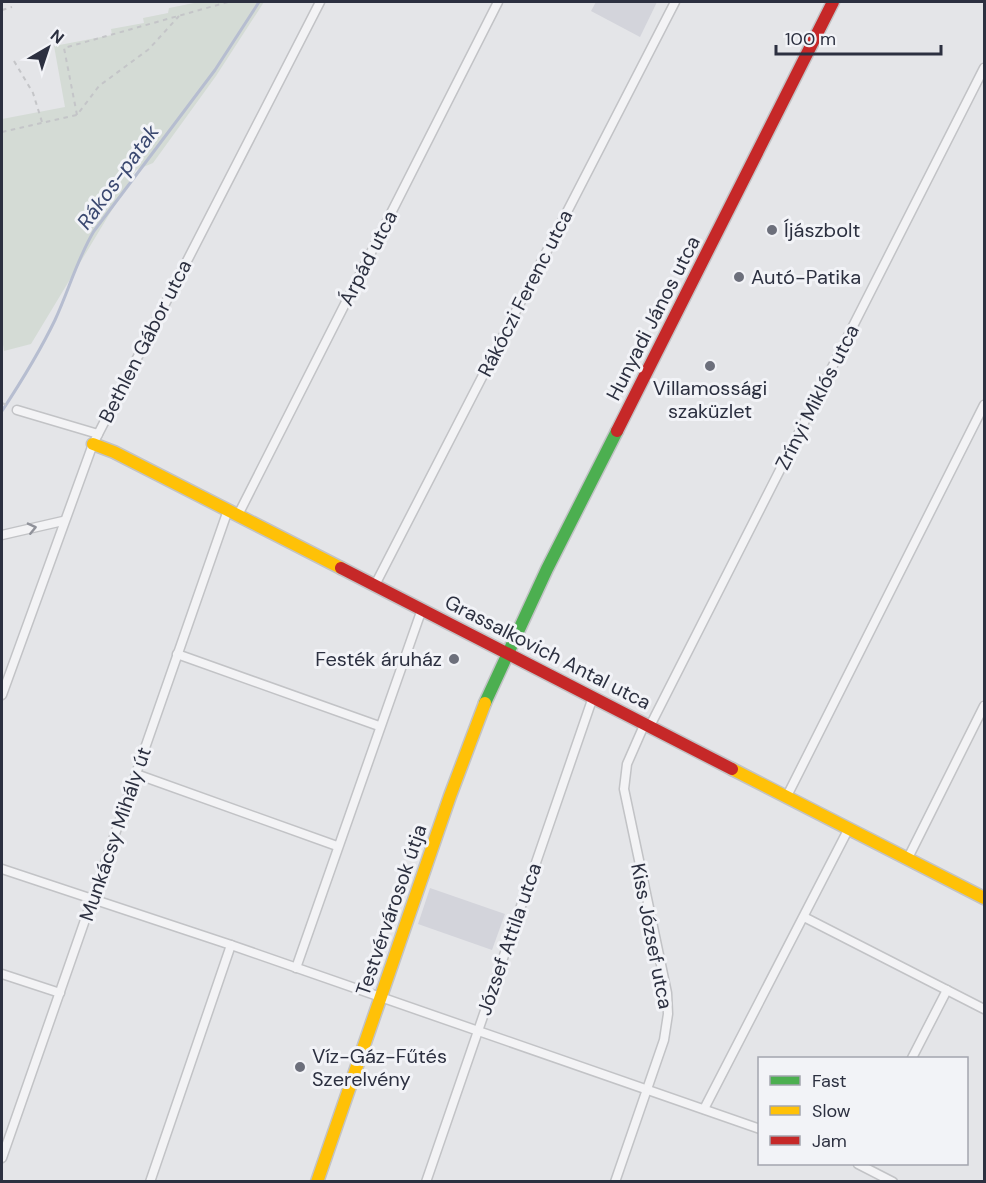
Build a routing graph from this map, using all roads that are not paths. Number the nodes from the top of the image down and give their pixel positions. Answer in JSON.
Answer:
{"nodes":[{"id":1,"x":320,"y":2,"type":"edge"},
{"id":2,"x":498,"y":2,"type":"edge"},
{"id":3,"x":675,"y":2,"type":"edge"},
{"id":4,"x":833,"y":2,"type":"edge"},
{"id":5,"x":984,"y":68,"type":"edge"},
{"id":6,"x":984,"y":405,"type":"edge"},
{"id":7,"x":17,"y":410,"type":"dead end"},
{"id":8,"x":95,"y":439,"type":"junction"},
{"id":9,"x":233,"y":513,"type":"junction"},
{"id":10,"x":63,"y":521,"type":"junction"},
{"id":11,"x":2,"y":535,"type":"edge"},
{"id":12,"x":375,"y":585,"type":"junction"},
{"id":13,"x":422,"y":609,"type":"junction"},
{"id":14,"x":507,"y":652,"type":"junction"},
{"id":15,"x":177,"y":654,"type":"junction"},
{"id":16,"x":2,"y":695,"type":"edge"},
{"id":17,"x":593,"y":697,"type":"junction"},
{"id":18,"x":984,"y":706,"type":"edge"},
{"id":19,"x":647,"y":725,"type":"junction"},
{"id":20,"x":380,"y":726,"type":"junction"},
{"id":21,"x":136,"y":774,"type":"junction"},
{"id":22,"x":787,"y":796,"type":"junction"},
{"id":23,"x":849,"y":828,"type":"junction"},
{"id":24,"x":338,"y":846,"type":"junction"},
{"id":25,"x":908,"y":858,"type":"junction"},
{"id":26,"x":2,"y":869,"type":"edge"},
{"id":27,"x":93,"y":898,"type":"junction"},
{"id":28,"x":984,"y":898,"type":"edge"},
{"id":29,"x":804,"y":917,"type":"junction"},
{"id":30,"x":231,"y":945,"type":"junction"},
{"id":31,"x":296,"y":968,"type":"junction"},
{"id":32,"x":2,"y":974,"type":"edge"},
{"id":33,"x":947,"y":990,"type":"junction"},
{"id":34,"x":60,"y":993,"type":"junction"},
{"id":35,"x":381,"y":998,"type":"junction"},
{"id":36,"x":984,"y":1009,"type":"edge"},
{"id":37,"x":477,"y":1031,"type":"junction"},
{"id":38,"x":913,"y":1057,"type":"edge"},
{"id":39,"x":646,"y":1089,"type":"junction"},
{"id":40,"x":704,"y":1109,"type":"junction"},
{"id":41,"x":758,"y":1129,"type":"edge"},
{"id":42,"x":2,"y":1158,"type":"edge"},
{"id":43,"x":860,"y":1165,"type":"edge"},
{"id":44,"x":150,"y":1182,"type":"edge"},
{"id":45,"x":317,"y":1182,"type":"edge"},
{"id":46,"x":426,"y":1182,"type":"edge"},
{"id":47,"x":615,"y":1182,"type":"edge"},
{"id":48,"x":893,"y":1182,"type":"edge"}],
"edges":[{"from":1,"to":8,"type":"street","name":"Bethlen Gábor utca"},
{"from":2,"to":9,"type":"street","name":"Árpád utca"},
{"from":3,"to":12,"type":"street","name":"Rákóczi Ferenc utca"},
{"from":4,"to":14,"type":"street","name":"Hunyadi János utca"},
{"from":5,"to":19,"type":"street","name":"Zrínyi Miklós utca"},
{"from":6,"to":22,"type":"street"},
{"from":7,"to":8,"type":"street"},
{"from":8,"to":9,"type":"street","name":"Grassalkovich Antal utca"},
{"from":8,"to":10,"type":"street","name":"Bethlen Gábor utca"},
{"from":9,"to":12,"type":"street","name":"Grassalkovich Antal utca"},
{"from":9,"to":15,"type":"street","name":"Munkácsy Mihály út"},
{"from":11,"to":10,"type":"street","one_way":true},
{"from":10,"to":16,"type":"street","name":"Bethlen Gábor utca"},
{"from":12,"to":13,"type":"street","name":"Grassalkovich Antal utca"},
{"from":13,"to":14,"type":"street","name":"Grassalkovich Antal utca"},
{"from":13,"to":20,"type":"street"},
{"from":14,"to":17,"type":"street","name":"Grassalkovich Antal utca"},
{"from":14,"to":35,"type":"street","name":"Testvérvárosok útja"},
{"from":15,"to":20,"type":"street"},
{"from":15,"to":21,"type":"street","name":"Munkácsy Mihály út"},
{"from":17,"to":19,"type":"street","name":"Grassalkovich Antal utca"},
{"from":17,"to":37,"type":"street","name":"József Attila utca"},
{"from":18,"to":25,"type":"street"},
{"from":19,"to":22,"type":"street","name":"Grassalkovich Antal utca"},
{"from":19,"to":39,"type":"street","name":"Kiss József utca"},
{"from":20,"to":24,"type":"street"},
{"from":21,"to":24,"type":"street"},
{"from":21,"to":27,"type":"street","name":"Munkácsy Mihály út"},
{"from":22,"to":23,"type":"street","name":"Grassalkovich Antal utca"},
{"from":23,"to":25,"type":"street","name":"Grassalkovich Antal utca"},
{"from":23,"to":29,"type":"street"},
{"from":24,"to":31,"type":"street"},
{"from":25,"to":28,"type":"street","name":"Grassalkovich Antal utca"},
{"from":26,"to":27,"type":"street"},
{"from":27,"to":30,"type":"street"},
{"from":27,"to":34,"type":"street","name":"Munkácsy Mihály út"},
{"from":29,"to":33,"type":"street"},
{"from":29,"to":40,"type":"street"},
{"from":30,"to":31,"type":"street"},
{"from":30,"to":44,"type":"street"},
{"from":31,"to":35,"type":"street"},
{"from":32,"to":34,"type":"street"},
{"from":33,"to":36,"type":"street"},
{"from":33,"to":38,"type":"street"},
{"from":34,"to":42,"type":"street","name":"Munkácsy Mihály út"},
{"from":35,"to":37,"type":"street"},
{"from":35,"to":45,"type":"street","name":"Testvérvárosok útja"},
{"from":37,"to":39,"type":"street"},
{"from":37,"to":46,"type":"street","name":"József Attila utca"},
{"from":39,"to":40,"type":"street"},
{"from":39,"to":47,"type":"street","name":"Kiss József utca"},
{"from":40,"to":41,"type":"street"},
{"from":43,"to":48,"type":"street"}]}
